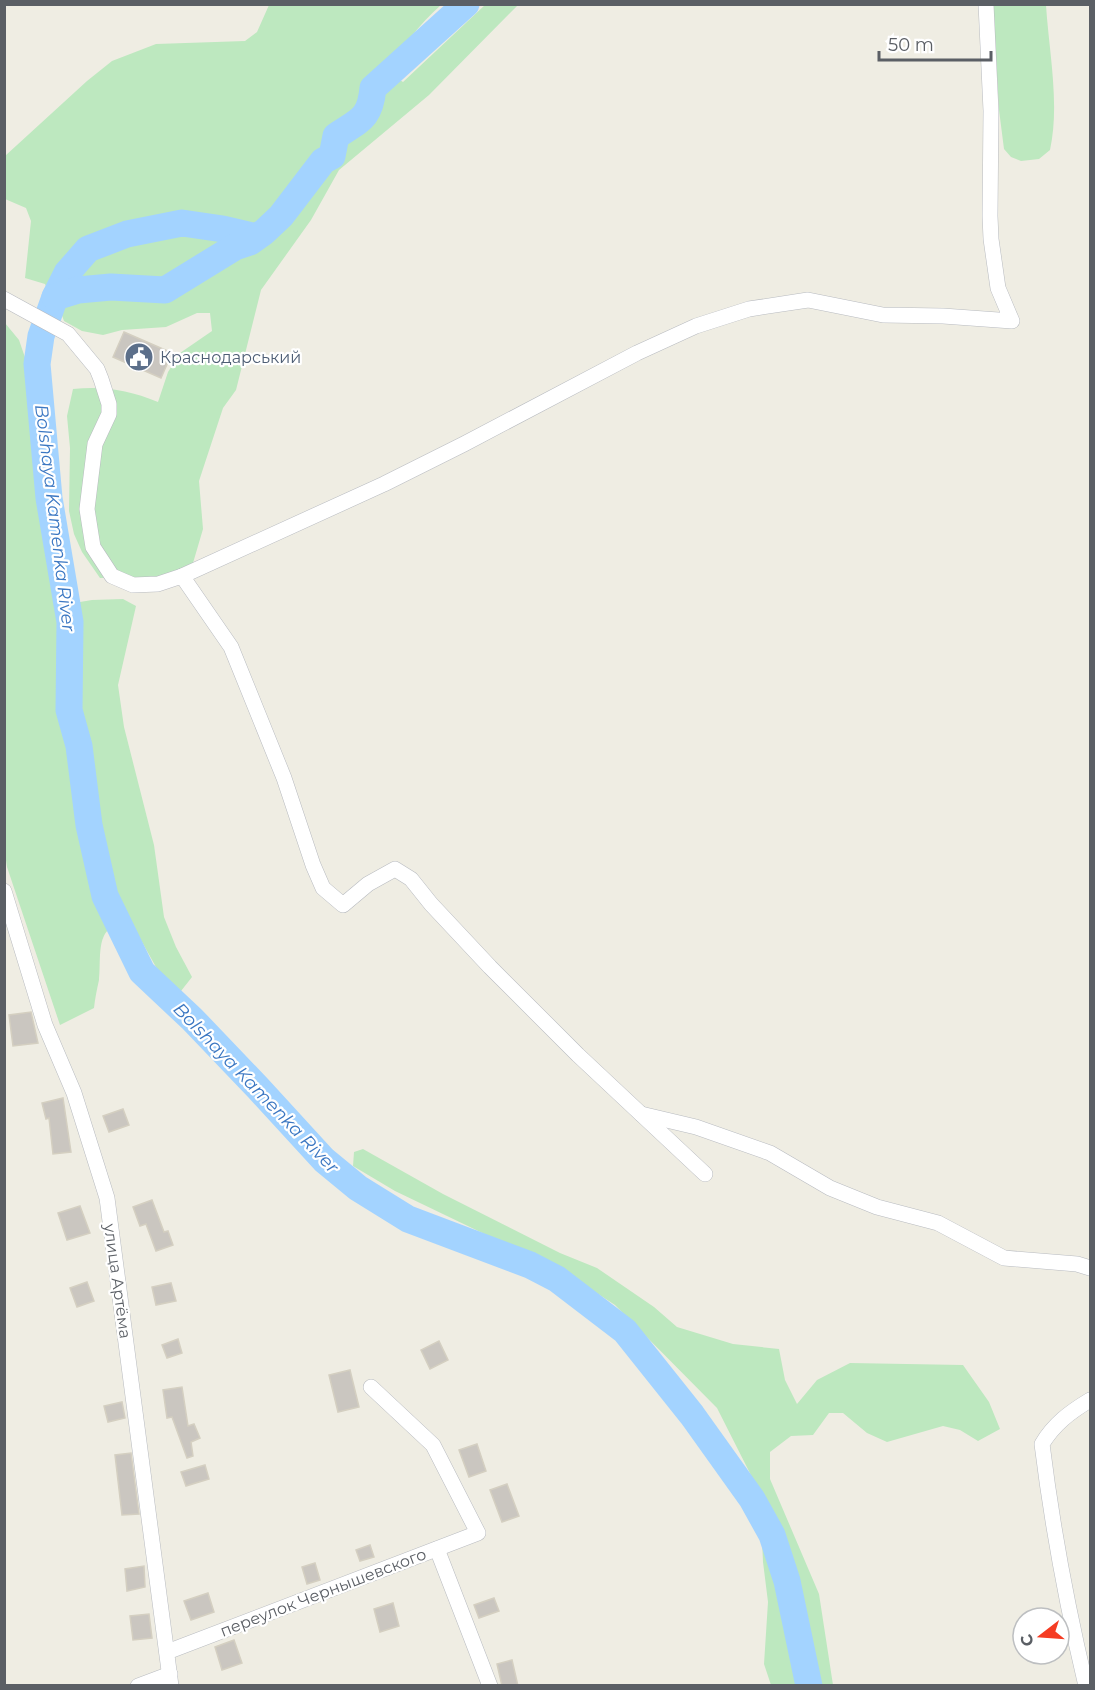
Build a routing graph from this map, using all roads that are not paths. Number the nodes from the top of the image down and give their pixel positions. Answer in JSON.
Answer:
{"nodes":[{"id":1,"x":986,"y":4,"type":"edge"},
{"id":2,"x":4,"y":299,"type":"edge"},
{"id":3,"x":182,"y":576,"type":"junction"},
{"id":4,"x":4,"y":891,"type":"edge"},
{"id":5,"x":639,"y":1113,"type":"junction"},
{"id":6,"x":705,"y":1174,"type":"dead end"},
{"id":7,"x":1090,"y":1268,"type":"edge"},
{"id":8,"x":371,"y":1387,"type":"dead end"},
{"id":9,"x":1090,"y":1400,"type":"edge"},
{"id":10,"x":437,"y":1549,"type":"junction"},
{"id":11,"x":167,"y":1652,"type":"junction"},
{"id":12,"x":171,"y":1680,"type":"edge"},
{"id":13,"x":138,"y":1686,"type":"edge"},
{"id":14,"x":490,"y":1686,"type":"edge"},
{"id":15,"x":1086,"y":1686,"type":"edge"}],
"edges":[{"from":1,"to":3,"type":"street"},
{"from":2,"to":3,"type":"street"},
{"from":3,"to":5,"type":"street"},
{"from":4,"to":11,"type":"street","name":"улица Артёма"},
{"from":5,"to":6,"type":"street"},
{"from":5,"to":7,"type":"street"},
{"from":8,"to":10,"type":"street","name":"переулок Чернышевского"},
{"from":9,"to":15,"type":"street"},
{"from":10,"to":11,"type":"street","name":"переулок Чернышевского"},
{"from":10,"to":14,"type":"street"},
{"from":11,"to":12,"type":"street","name":"улица Артёма"},
{"from":12,"to":13,"type":"street"}]}
